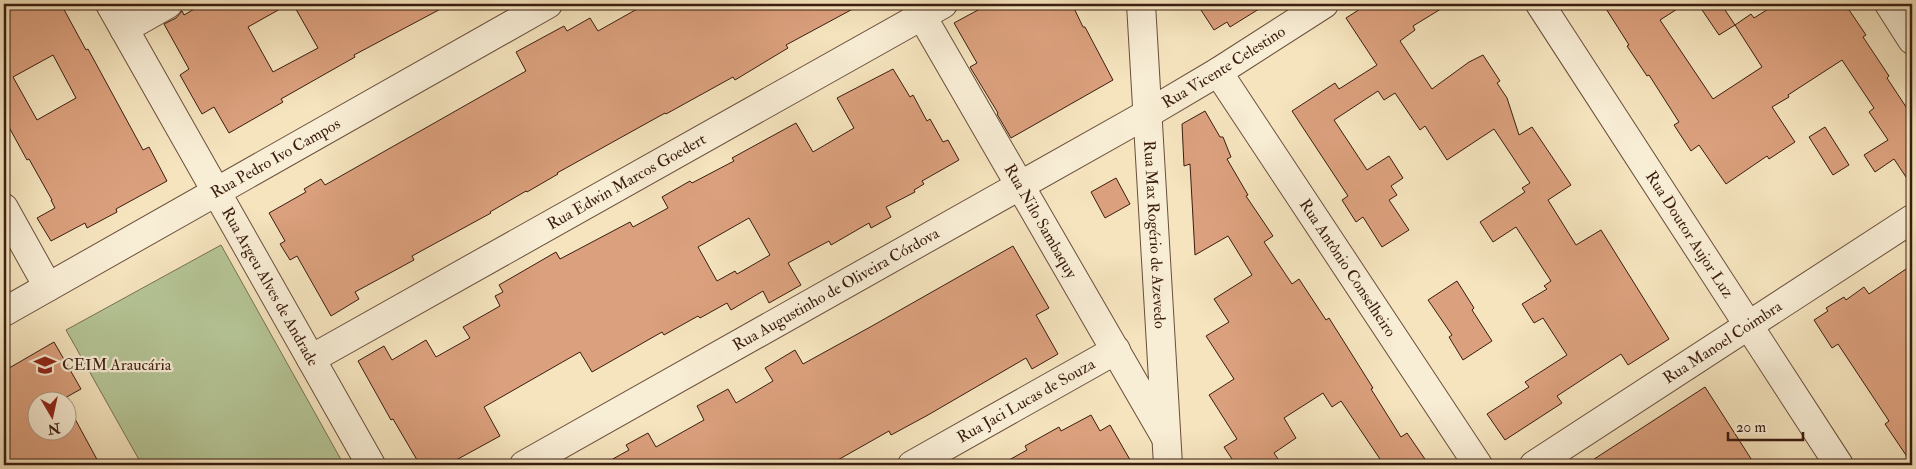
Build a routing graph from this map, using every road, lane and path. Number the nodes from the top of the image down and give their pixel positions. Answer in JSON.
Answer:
{"nodes":[{"id":1,"x":110,"y":4,"type":"edge"},
{"id":2,"x":168,"y":4,"type":"edge"},
{"id":3,"x":548,"y":4,"type":"edge"},
{"id":4,"x":1141,"y":4,"type":"edge"},
{"id":5,"x":1324,"y":4,"type":"edge"},
{"id":6,"x":1540,"y":4,"type":"edge"},
{"id":7,"x":1889,"y":4,"type":"edge"},
{"id":8,"x":926,"y":8,"type":"edge"},
{"id":9,"x":124,"y":29,"type":"junction"},
{"id":10,"x":1912,"y":40,"type":"edge"},
{"id":11,"x":1218,"y":72,"type":"junction"},
{"id":12,"x":1147,"y":114,"type":"junction"},
{"id":13,"x":1020,"y":186,"type":"junction"},
{"id":14,"x":217,"y":192,"type":"junction"},
{"id":15,"x":4,"y":208,"type":"edge"},
{"id":16,"x":1912,"y":219,"type":"edge"},
{"id":17,"x":48,"y":287,"type":"junction"},
{"id":18,"x":4,"y":312,"type":"edge"},
{"id":19,"x":1748,"y":325,"type":"junction"},
{"id":20,"x":1116,"y":350,"type":"junction"},
{"id":21,"x":311,"y":359,"type":"junction"},
{"id":22,"x":1166,"y":438,"type":"junction"},
{"id":23,"x":371,"y":465,"type":"edge"},
{"id":24,"x":524,"y":465,"type":"edge"},
{"id":25,"x":912,"y":465,"type":"edge"},
{"id":26,"x":1168,"y":465,"type":"edge"},
{"id":27,"x":1478,"y":465,"type":"edge"},
{"id":28,"x":1534,"y":465,"type":"edge"},
{"id":29,"x":1839,"y":465,"type":"edge"}],
"edges":[{"from":1,"to":9,"type":"street","name":"Rua Argeu Alves de Andrade"},
{"from":2,"to":9,"type":"street"},
{"from":3,"to":14,"type":"street","name":"Rua Pedro Ivo Campos"},
{"from":4,"to":12,"type":"street","name":"Rua Max Rogério de Azevedo"},
{"from":5,"to":11,"type":"street","name":"Rua Vicente Celestino"},
{"from":6,"to":19,"type":"street","name":"Rua Doutor Aujor Luz"},
{"from":7,"to":10,"type":"street"},
{"from":8,"to":13,"type":"street","name":"Rua Nilo Sambaquy"},
{"from":8,"to":21,"type":"street","name":"Rua Edwin Marcos Goedert"},
{"from":9,"to":14,"type":"street","name":"Rua Argeu Alves de Andrade"},
{"from":11,"to":12,"type":"street","name":"Rua Vicente Celestino"},
{"from":11,"to":27,"type":"street","name":"Rua Antônio Conselheiro"},
{"from":12,"to":13,"type":"street","name":"Rua Augustinho de Oliveira Córdova"},
{"from":12,"to":22,"type":"street","name":"Rua Max Rogério de Azevedo"},
{"from":13,"to":20,"type":"street","name":"Rua Nilo Sambaquy"},
{"from":13,"to":24,"type":"street","name":"Rua Augustinho de Oliveira Córdova"},
{"from":14,"to":17,"type":"street","name":"Rua Pedro Ivo Campos"},
{"from":14,"to":21,"type":"street","name":"Rua Argeu Alves de Andrade"},
{"from":15,"to":17,"type":"street"},
{"from":16,"to":19,"type":"street","name":"Rua Manoel Coimbra"},
{"from":17,"to":18,"type":"street","name":"Rua Pedro Ivo Campos"},
{"from":19,"to":28,"type":"street","name":"Rua Manoel Coimbra"},
{"from":19,"to":29,"type":"street","name":"Rua Doutor Aujor Luz"},
{"from":20,"to":22,"type":"street","name":"Rua Nilo Sambaquy"},
{"from":20,"to":25,"type":"street","name":"Rua Jaci Lucas de Souza"},
{"from":21,"to":23,"type":"street","name":"Rua Argeu Alves de Andrade"},
{"from":22,"to":26,"type":"street","name":"Rua Max Rogério de Azevedo"}]}
